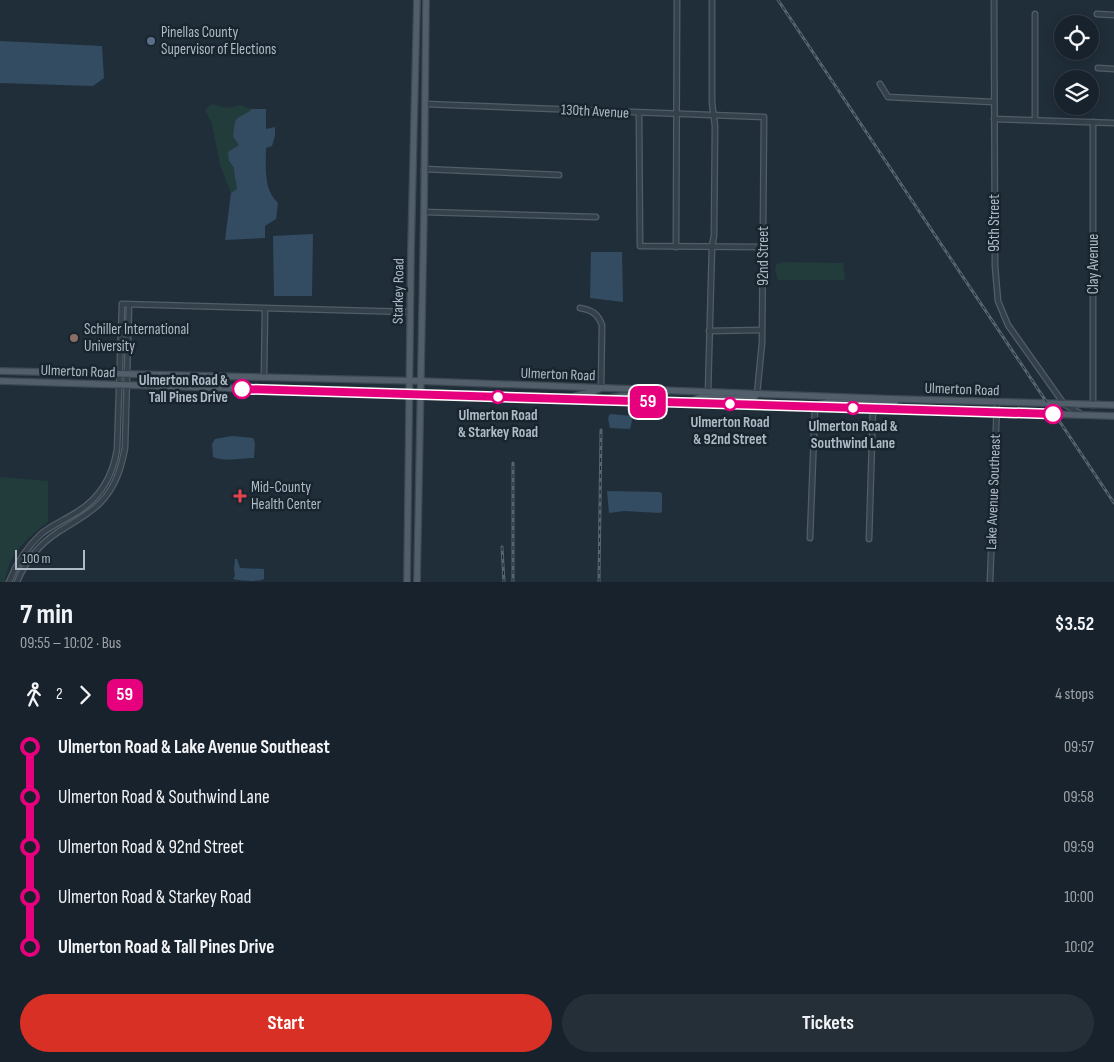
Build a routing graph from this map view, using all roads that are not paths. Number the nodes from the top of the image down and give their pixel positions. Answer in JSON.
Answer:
{"nodes":[{"id":1,"x":416,"y":0,"type":"edge"},
{"id":2,"x":426,"y":0,"type":"edge"},
{"id":3,"x":677,"y":0,"type":"edge"},
{"id":4,"x":712,"y":0,"type":"edge"},
{"id":5,"x":994,"y":0,"type":"edge"},
{"id":6,"x":1034,"y":14,"type":"dead end"},
{"id":7,"x":1097,"y":14,"type":"dead end"},
{"id":8,"x":1114,"y":15,"type":"edge"},
{"id":9,"x":416,"y":64,"type":"junction"},
{"id":10,"x":1098,"y":68,"type":"dead end"},
{"id":11,"x":1114,"y":69,"type":"edge"},
{"id":12,"x":880,"y":84,"type":"dead end"},
{"id":13,"x":994,"y":102,"type":"junction"},
{"id":14,"x":425,"y":104,"type":"junction"},
{"id":15,"x":639,"y":113,"type":"junction"},
{"id":16,"x":676,"y":113,"type":"junction"},
{"id":17,"x":415,"y":114,"type":"junction"},
{"id":18,"x":712,"y":114,"type":"junction"},
{"id":19,"x":764,"y":117,"type":"joint"},
{"id":20,"x":994,"y":119,"type":"junction"},
{"id":21,"x":1035,"y":120,"type":"junction"},
{"id":22,"x":1093,"y":122,"type":"junction"},
{"id":23,"x":1114,"y":123,"type":"edge"},
{"id":24,"x":424,"y":169,"type":"junction"},
{"id":25,"x":559,"y":174,"type":"dead end"},
{"id":26,"x":424,"y":212,"type":"junction"},
{"id":27,"x":596,"y":217,"type":"dead end"},
{"id":28,"x":412,"y":238,"type":"junction"},
{"id":29,"x":712,"y":246,"type":"junction"},
{"id":30,"x":676,"y":247,"type":"junction"},
{"id":31,"x":762,"y":247,"type":"junction"},
{"id":32,"x":423,"y":253,"type":"junction"},
{"id":33,"x":129,"y":304,"type":"junction"},
{"id":34,"x":580,"y":308,"type":"dead end"},
{"id":35,"x":265,"y":309,"type":"junction"},
{"id":36,"x":410,"y":312,"type":"junction"},
{"id":37,"x":761,"y":330,"type":"junction"},
{"id":38,"x":709,"y":332,"type":"junction"},
{"id":39,"x":0,"y":371,"type":"edge"},
{"id":40,"x":120,"y":374,"type":"junction"},
{"id":41,"x":128,"y":375,"type":"junction"},
{"id":42,"x":264,"y":378,"type":"junction"},
{"id":43,"x":0,"y":381,"type":"edge"},
{"id":44,"x":410,"y":381,"type":"junction"},
{"id":45,"x":420,"y":381,"type":"junction"},
{"id":46,"x":119,"y":385,"type":"junction"},
{"id":47,"x":128,"y":385,"type":"junction"},
{"id":48,"x":601,"y":388,"type":"junction"},
{"id":49,"x":668,"y":391,"type":"junction"},
{"id":50,"x":708,"y":393,"type":"junction"},
{"id":51,"x":410,"y":394,"type":"junction"},
{"id":52,"x":420,"y":394,"type":"junction"},
{"id":53,"x":757,"y":394,"type":"junction"},
{"id":54,"x":570,"y":399,"type":"junction"},
{"id":55,"x":896,"y":399,"type":"junction"},
{"id":56,"x":603,"y":400,"type":"junction"},
{"id":57,"x":690,"y":403,"type":"junction"},
{"id":58,"x":997,"y":403,"type":"junction"},
{"id":59,"x":1064,"y":404,"type":"junction"},
{"id":60,"x":1093,"y":405,"type":"junction"},
{"id":61,"x":1114,"y":405,"type":"edge"},
{"id":62,"x":815,"y":407,"type":"junction"},
{"id":63,"x":873,"y":409,"type":"junction"},
{"id":64,"x":996,"y":413,"type":"junction"},
{"id":65,"x":1084,"y":415,"type":"junction"},
{"id":66,"x":1114,"y":416,"type":"edge"},
{"id":67,"x":810,"y":538,"type":"dead end"},
{"id":68,"x":869,"y":538,"type":"dead end"},
{"id":69,"x":9,"y":582,"type":"edge"},
{"id":70,"x":17,"y":582,"type":"edge"},
{"id":71,"x":407,"y":582,"type":"edge"},
{"id":72,"x":417,"y":582,"type":"edge"},
{"id":73,"x":990,"y":582,"type":"edge"}],
"edges":[{"from":1,"to":9,"type":"main road","name":"Starkey Road"},
{"from":2,"to":14,"type":"main road","name":"Starkey Road"},
{"from":3,"to":16,"type":"street"},
{"from":4,"to":18,"type":"street"},
{"from":5,"to":13,"type":"street","name":"95th Street"},
{"from":6,"to":21,"type":"street"},
{"from":7,"to":8,"type":"street"},
{"from":9,"to":14,"type":"main road"},
{"from":9,"to":17,"type":"main road","name":"Starkey Road"},
{"from":10,"to":11,"type":"street"},
{"from":12,"to":13,"type":"street"},
{"from":13,"to":20,"type":"street","name":"95th Street"},
{"from":14,"to":15,"type":"street","name":"130th Avenue"},
{"from":14,"to":17,"type":"main road"},
{"from":14,"to":24,"type":"main road","name":"Starkey Road"},
{"from":15,"to":16,"type":"street","name":"130th Avenue"},
{"from":15,"to":30,"type":"street"},
{"from":16,"to":18,"type":"street","name":"130th Avenue"},
{"from":16,"to":30,"type":"street"},
{"from":17,"to":28,"type":"main road","name":"Starkey Road"},
{"from":18,"to":19,"type":"street","name":"130th Avenue"},
{"from":18,"to":29,"type":"street"},
{"from":19,"to":31,"type":"street","name":"92nd Street"},
{"from":20,"to":21,"type":"street"},
{"from":20,"to":59,"type":"street","name":"95th Street"},
{"from":21,"to":22,"type":"street"},
{"from":22,"to":23,"type":"street"},
{"from":22,"to":60,"type":"street","name":"Clay Avenue"},
{"from":24,"to":25,"type":"street"},
{"from":24,"to":26,"type":"main road","name":"Starkey Road"},
{"from":26,"to":27,"type":"street"},
{"from":26,"to":32,"type":"main road","name":"Starkey Road"},
{"from":28,"to":32,"type":"main road"},
{"from":28,"to":36,"type":"main road","name":"Starkey Road"},
{"from":29,"to":30,"type":"street"},
{"from":29,"to":31,"type":"street"},
{"from":29,"to":38,"type":"street"},
{"from":31,"to":37,"type":"street","name":"92nd Street"},
{"from":32,"to":45,"type":"main road","name":"Starkey Road"},
{"from":33,"to":35,"type":"street"},
{"from":33,"to":40,"type":"street"},
{"from":33,"to":41,"type":"street"},
{"from":34,"to":48,"type":"street"},
{"from":35,"to":36,"type":"street"},
{"from":35,"to":42,"type":"street"},
{"from":36,"to":44,"type":"main road","name":"Starkey Road"},
{"from":37,"to":38,"type":"street"},
{"from":37,"to":53,"type":"street","name":"92nd Street"},
{"from":38,"to":50,"type":"street"},
{"from":39,"to":40,"type":"main road","name":"Ulmerton Road"},
{"from":40,"to":41,"type":"main road","name":"Ulmerton Road"},
{"from":40,"to":46,"type":"street"},
{"from":41,"to":42,"type":"main road","name":"Ulmerton Road"},
{"from":41,"to":47,"type":"street"},
{"from":42,"to":44,"type":"main road","name":"Ulmerton Road"},
{"from":43,"to":46,"type":"main road","name":"Ulmerton Road"},
{"from":44,"to":45,"type":"main road","name":"Ulmerton Road"},
{"from":44,"to":51,"type":"main road","name":"Starkey Road"},
{"from":45,"to":48,"type":"main road","name":"Ulmerton Road"},
{"from":45,"to":52,"type":"main road","name":"Starkey Road"},
{"from":46,"to":47,"type":"main road","name":"Ulmerton Road"},
{"from":46,"to":69,"type":"street"},
{"from":47,"to":51,"type":"main road","name":"Ulmerton Road"},
{"from":47,"to":70,"type":"street"},
{"from":48,"to":49,"type":"main road","name":"Ulmerton Road"},
{"from":48,"to":54,"type":"main road"},
{"from":49,"to":50,"type":"main road","name":"Ulmerton Road"},
{"from":49,"to":56,"type":"main road"},
{"from":50,"to":53,"type":"main road","name":"Ulmerton Road"},
{"from":51,"to":52,"type":"main road","name":"Ulmerton Road"},
{"from":51,"to":71,"type":"main road","name":"Starkey Road"},
{"from":52,"to":54,"type":"main road","name":"Ulmerton Road"},
{"from":52,"to":72,"type":"main road","name":"Starkey Road"},
{"from":53,"to":55,"type":"main road","name":"Ulmerton Road"},
{"from":53,"to":57,"type":"main road"},
{"from":54,"to":56,"type":"main road","name":"Ulmerton Road"},
{"from":55,"to":58,"type":"main road","name":"Ulmerton Road"},
{"from":55,"to":62,"type":"main road"},
{"from":56,"to":57,"type":"main road","name":"Ulmerton Road"},
{"from":57,"to":62,"type":"main road","name":"Ulmerton Road"},
{"from":58,"to":59,"type":"main road","name":"Ulmerton Road"},
{"from":58,"to":64,"type":"street","name":"Lake Avenue Southeast"},
{"from":59,"to":60,"type":"main road","name":"Ulmerton Road"},
{"from":59,"to":65,"type":"street","name":"95th Street"},
{"from":60,"to":61,"type":"main road","name":"Ulmerton Road"},
{"from":62,"to":63,"type":"main road","name":"Ulmerton Road"},
{"from":62,"to":67,"type":"street"},
{"from":63,"to":64,"type":"main road","name":"Ulmerton Road"},
{"from":63,"to":68,"type":"street"},
{"from":64,"to":65,"type":"main road","name":"Ulmerton Road"},
{"from":64,"to":73,"type":"street","name":"Lake Avenue Southeast"},
{"from":65,"to":66,"type":"main road","name":"Ulmerton Road"}]}
